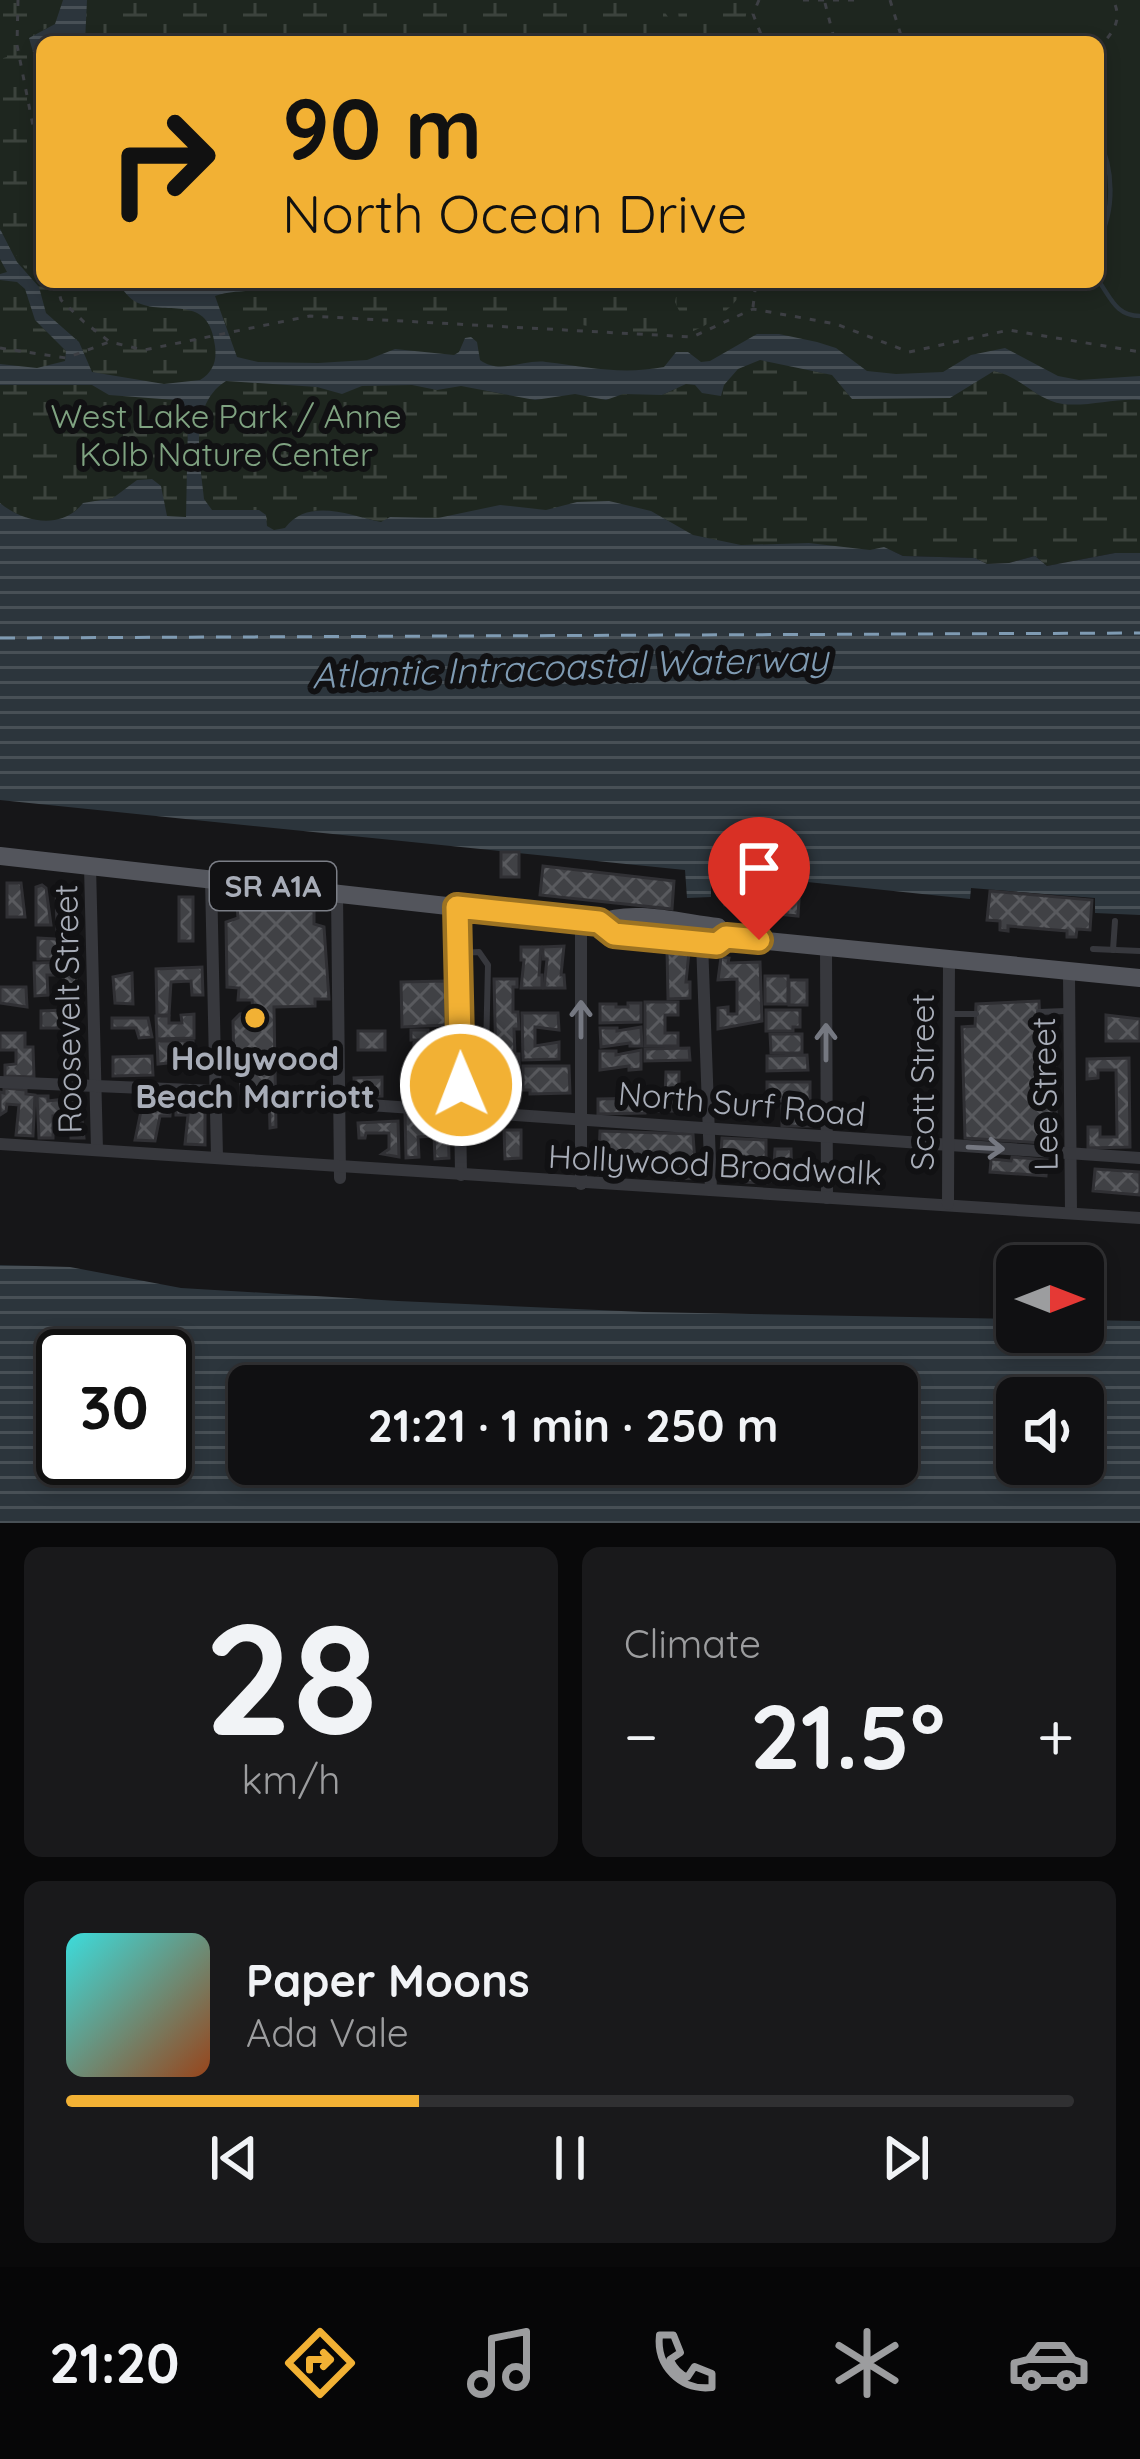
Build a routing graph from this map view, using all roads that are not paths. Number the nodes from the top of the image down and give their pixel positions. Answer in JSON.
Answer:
{"nodes":[{"id":1,"x":0,"y":856,"type":"edge"},
{"id":2,"x":90,"y":866,"type":"junction"},
{"id":3,"x":211,"y":879,"type":"junction"},
{"id":4,"x":337,"y":893,"type":"junction"},
{"id":5,"x":457,"y":907,"type":"junction"},
{"id":6,"x":1115,"y":920,"type":"dead end"},
{"id":7,"x":590,"y":921,"type":"junction"},
{"id":8,"x":726,"y":937,"type":"junction"},
{"id":9,"x":702,"y":942,"type":"junction"},
{"id":10,"x":826,"y":946,"type":"junction"},
{"id":11,"x":1093,"y":949,"type":"dead end"},
{"id":12,"x":1113,"y":950,"type":"junction"},
{"id":13,"x":1140,"y":951,"type":"edge"},
{"id":14,"x":458,"y":953,"type":"junction"},
{"id":15,"x":949,"y":961,"type":"junction"},
{"id":16,"x":1069,"y":974,"type":"junction"},
{"id":17,"x":1140,"y":978,"type":"edge"},
{"id":18,"x":1070,"y":1011,"type":"junction"},
{"id":19,"x":1039,"y":1012,"type":"dead end"},
{"id":20,"x":976,"y":1014,"type":"dead end"},
{"id":21,"x":949,"y":1015,"type":"junction"},
{"id":22,"x":460,"y":1059,"type":"junction"},
{"id":23,"x":0,"y":1082,"type":"edge"},
{"id":24,"x":96,"y":1087,"type":"junction"},
{"id":25,"x":216,"y":1091,"type":"junction"},
{"id":26,"x":340,"y":1103,"type":"junction"},
{"id":27,"x":461,"y":1111,"type":"junction"},
{"id":28,"x":580,"y":1117,"type":"junction"},
{"id":29,"x":709,"y":1128,"type":"junction"},
{"id":30,"x":827,"y":1138,"type":"junction"},
{"id":31,"x":0,"y":1144,"type":"edge"},
{"id":32,"x":948,"y":1146,"type":"junction"},
{"id":33,"x":97,"y":1150,"type":"junction"},
{"id":34,"x":1072,"y":1153,"type":"junction"},
{"id":35,"x":217,"y":1156,"type":"junction"},
{"id":36,"x":1140,"y":1158,"type":"edge"},
{"id":37,"x":340,"y":1171,"type":"junction"},
{"id":38,"x":461,"y":1175,"type":"junction"},
{"id":39,"x":580,"y":1184,"type":"junction"},
{"id":40,"x":711,"y":1190,"type":"junction"},
{"id":41,"x":827,"y":1198,"type":"junction"},
{"id":42,"x":948,"y":1204,"type":"junction"},
{"id":43,"x":1072,"y":1213,"type":"junction"},
{"id":44,"x":1140,"y":1218,"type":"edge"}],
"edges":[{"from":1,"to":2,"type":"main road","number":"SR A1A"},
{"from":2,"to":3,"type":"main road","number":"SR A1A"},
{"from":2,"to":24,"type":"street","name":"Roosevelt Street"},
{"from":3,"to":4,"type":"main road","number":"SR A1A"},
{"from":3,"to":25,"type":"street"},
{"from":4,"to":5,"type":"main road","number":"SR A1A"},
{"from":4,"to":26,"type":"street"},
{"from":5,"to":7,"type":"main road","number":"SR A1A"},
{"from":5,"to":14,"type":"street"},
{"from":6,"to":12,"type":"lane"},
{"from":7,"to":8,"type":"main road","number":"SR A1A"},
{"from":7,"to":9,"type":"main road","number":"SR A1A"},
{"from":28,"to":7,"type":"street","one_way":true},
{"from":8,"to":9,"type":"main road","number":"SR A1A"},
{"from":8,"to":10,"type":"main road","number":"SR A1A"},
{"from":9,"to":29,"type":"street"},
{"from":10,"to":15,"type":"main road","number":"SR A1A"},
{"from":30,"to":10,"type":"street","one_way":true},
{"from":11,"to":12,"type":"lane"},
{"from":12,"to":13,"type":"lane"},
{"from":14,"to":22,"type":"street"},
{"from":14,"to":22,"type":"lane"},
{"from":15,"to":16,"type":"main road","number":"SR A1A"},
{"from":15,"to":21,"type":"street","name":"Scott Street"},
{"from":16,"to":17,"type":"main road","number":"SR A1A"},
{"from":16,"to":18,"type":"street","name":"Lee Street"},
{"from":18,"to":19,"type":"lane"},
{"from":18,"to":34,"type":"street","name":"Lee Street"},
{"from":20,"to":21,"type":"lane"},
{"from":21,"to":32,"type":"street","name":"Scott Street"},
{"from":22,"to":27,"type":"street"},
{"from":23,"to":24,"type":"street"},
{"from":24,"to":25,"type":"street"},
{"from":24,"to":33,"type":"street","name":"Roosevelt Street"},
{"from":25,"to":35,"type":"street"},
{"from":26,"to":27,"type":"street","name":"North Surf Road"},
{"from":26,"to":37,"type":"street"},
{"from":27,"to":28,"type":"street","name":"North Surf Road"},
{"from":27,"to":38,"type":"street"},
{"from":28,"to":29,"type":"street","name":"North Surf Road"},
{"from":28,"to":39,"type":"street"},
{"from":29,"to":30,"type":"street","name":"North Surf Road"},
{"from":29,"to":40,"type":"street"},
{"from":30,"to":32,"type":"street","name":"North Surf Road"},
{"from":30,"to":41,"type":"street"},
{"from":31,"to":33,"type":"street","name":"Hollywood Broadwalk"},
{"from":32,"to":34,"type":"street","name":"North Surf Road","one_way":true},
{"from":32,"to":42,"type":"street","name":"Scott Street"},
{"from":33,"to":35,"type":"street","name":"Hollywood Broadwalk"},
{"from":34,"to":36,"type":"street","name":"North Surf Road"},
{"from":34,"to":43,"type":"street","name":"Lee Street"},
{"from":35,"to":37,"type":"street","name":"Hollywood Broadwalk"},
{"from":37,"to":38,"type":"street","name":"Hollywood Broadwalk"},
{"from":38,"to":39,"type":"street","name":"Hollywood Broadwalk"},
{"from":39,"to":40,"type":"street","name":"Hollywood Broadwalk"},
{"from":40,"to":41,"type":"street","name":"Hollywood Broadwalk"},
{"from":41,"to":42,"type":"street","name":"Hollywood Broadwalk"},
{"from":42,"to":43,"type":"street","name":"Hollywood Broadwalk"},
{"from":43,"to":44,"type":"street","name":"Hollywood Broadwalk"}]}
